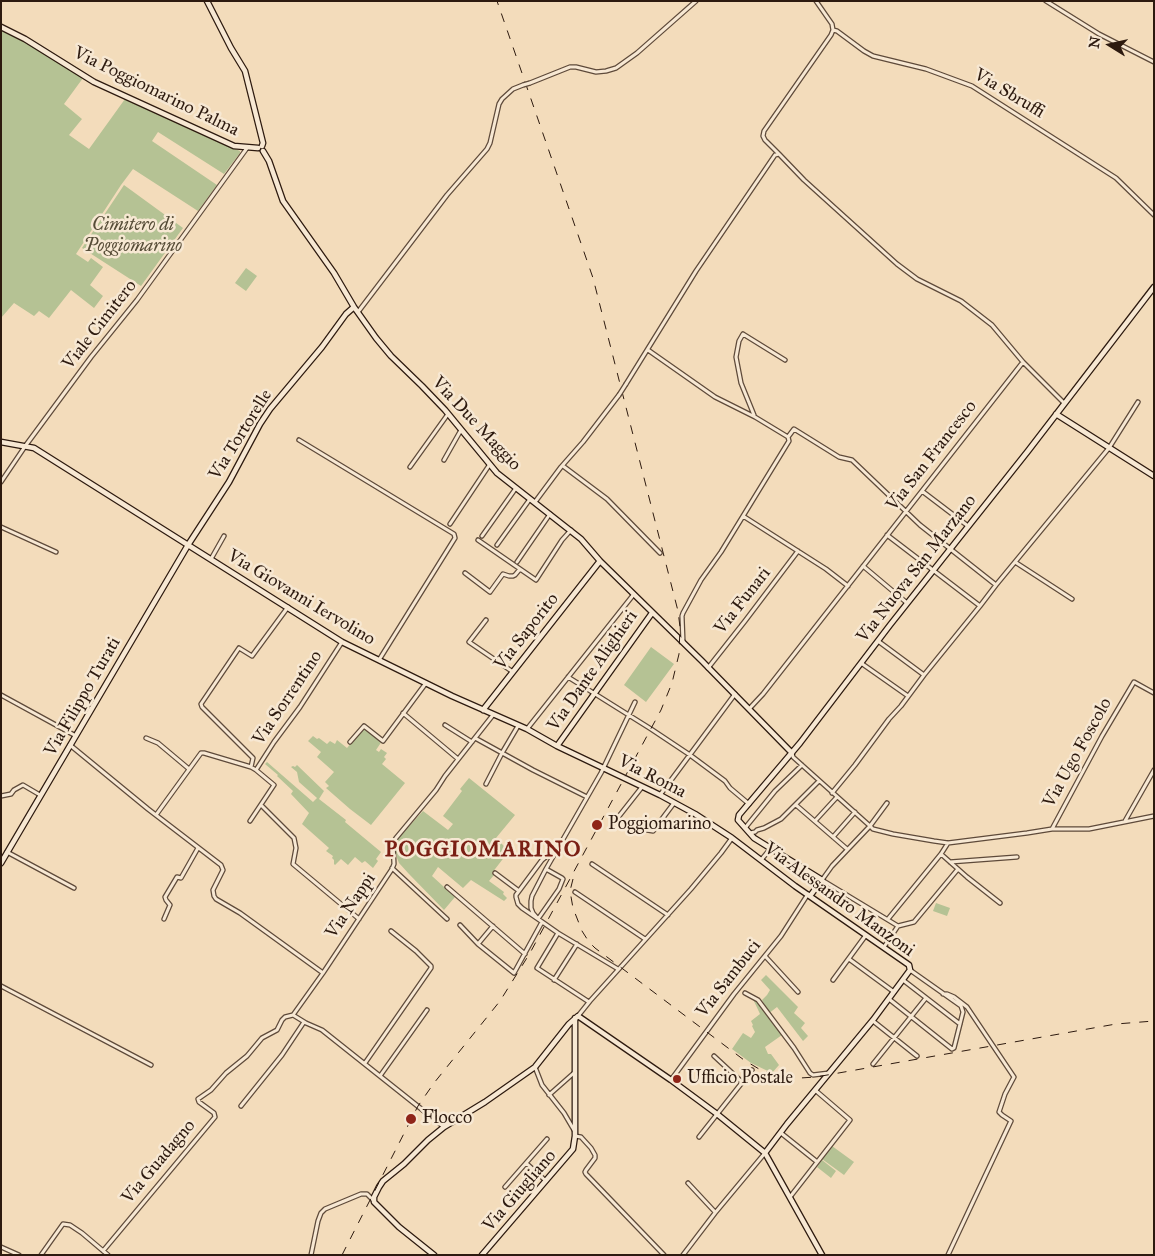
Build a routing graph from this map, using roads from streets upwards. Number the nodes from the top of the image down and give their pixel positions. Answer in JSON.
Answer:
{"nodes":[{"id":1,"x":207,"y":1,"type":"edge"},
{"id":2,"x":696,"y":1,"type":"edge"},
{"id":3,"x":816,"y":1,"type":"edge"},
{"id":4,"x":1046,"y":1,"type":"edge"},
{"id":5,"x":1,"y":27,"type":"edge"},
{"id":6,"x":833,"y":30,"type":"junction"},
{"id":7,"x":1154,"y":62,"type":"edge"},
{"id":8,"x":247,"y":148,"type":"junction"},
{"id":9,"x":261,"y":148,"type":"junction"},
{"id":10,"x":778,"y":154,"type":"junction"},
{"id":11,"x":1154,"y":215,"type":"edge"},
{"id":12,"x":1154,"y":288,"type":"edge"},
{"id":13,"x":354,"y":307,"type":"junction"},
{"id":14,"x":358,"y":312,"type":"junction"},
{"id":15,"x":648,"y":350,"type":"junction"},
{"id":16,"x":785,"y":360,"type":"dead end"},
{"id":17,"x":1022,"y":362,"type":"junction"},
{"id":18,"x":1138,"y":402,"type":"dead end"},
{"id":19,"x":1064,"y":403,"type":"junction"},
{"id":20,"x":448,"y":414,"type":"junction"},
{"id":21,"x":1056,"y":414,"type":"junction"},
{"id":22,"x":754,"y":416,"type":"junction"},
{"id":23,"x":461,"y":430,"type":"junction"},
{"id":24,"x":788,"y":437,"type":"junction"},
{"id":25,"x":299,"y":440,"type":"dead end"},
{"id":26,"x":1,"y":442,"type":"edge"},
{"id":27,"x":26,"y":446,"type":"junction"},
{"id":28,"x":1109,"y":448,"type":"junction"},
{"id":29,"x":444,"y":460,"type":"dead end"},
{"id":30,"x":490,"y":464,"type":"junction"},
{"id":31,"x":563,"y":466,"type":"junction"},
{"id":32,"x":410,"y":467,"type":"dead end"},
{"id":33,"x":1154,"y":476,"type":"edge"},
{"id":34,"x":1,"y":482,"type":"edge"},
{"id":35,"x":516,"y":487,"type":"junction"},
{"id":36,"x":922,"y":491,"type":"junction"},
{"id":37,"x":533,"y":500,"type":"junction"},
{"id":38,"x":905,"y":512,"type":"junction"},
{"id":39,"x":550,"y":514,"type":"junction"},
{"id":40,"x":743,"y":516,"type":"junction"},
{"id":41,"x":450,"y":524,"type":"dead end"},
{"id":42,"x":968,"y":526,"type":"junction"},
{"id":43,"x":1,"y":527,"type":"edge"},
{"id":44,"x":571,"y":530,"type":"junction"},
{"id":45,"x":887,"y":535,"type":"junction"},
{"id":46,"x":224,"y":536,"type":"dead end"},
{"id":47,"x":482,"y":536,"type":"dead end"},
{"id":48,"x":478,"y":540,"type":"dead end"},
{"id":49,"x":188,"y":545,"type":"junction"},
{"id":50,"x":497,"y":545,"type":"dead end"},
{"id":51,"x":950,"y":549,"type":"junction"},
{"id":52,"x":798,"y":551,"type":"junction"},
{"id":53,"x":56,"y":552,"type":"dead end"},
{"id":54,"x":660,"y":553,"type":"dead end"},
{"id":55,"x":211,"y":559,"type":"junction"},
{"id":56,"x":600,"y":561,"type":"junction"},
{"id":57,"x":517,"y":562,"type":"dead end"},
{"id":58,"x":1015,"y":562,"type":"junction"},
{"id":59,"x":863,"y":566,"type":"junction"},
{"id":60,"x":520,"y":569,"type":"junction"},
{"id":61,"x":933,"y":571,"type":"junction"},
{"id":62,"x":465,"y":573,"type":"dead end"},
{"id":63,"x":996,"y":585,"type":"junction"},
{"id":64,"x":848,"y":586,"type":"junction"},
{"id":65,"x":634,"y":594,"type":"junction"},
{"id":66,"x":1072,"y":599,"type":"dead end"},
{"id":67,"x":907,"y":603,"type":"junction"},
{"id":68,"x":980,"y":606,"type":"junction"},
{"id":69,"x":288,"y":607,"type":"junction"},
{"id":70,"x":652,"y":613,"type":"junction"},
{"id":71,"x":486,"y":620,"type":"dead end"},
{"id":72,"x":878,"y":641,"type":"junction"},
{"id":73,"x":342,"y":642,"type":"junction"},
{"id":74,"x":683,"y":643,"type":"junction"},
{"id":75,"x":379,"y":660,"type":"junction"},
{"id":76,"x":862,"y":663,"type":"junction"},
{"id":77,"x":708,"y":668,"type":"junction"},
{"id":78,"x":513,"y":672,"type":"junction"},
{"id":79,"x":924,"y":675,"type":"junction"},
{"id":80,"x":568,"y":677,"type":"junction"},
{"id":81,"x":426,"y":683,"type":"junction"},
{"id":82,"x":1154,"y":693,"type":"edge"},
{"id":83,"x":594,"y":694,"type":"junction"},
{"id":84,"x":734,"y":694,"type":"junction"},
{"id":85,"x":1,"y":695,"type":"edge"},
{"id":86,"x":908,"y":696,"type":"junction"},
{"id":87,"x":635,"y":702,"type":"dead end"},
{"id":88,"x":749,"y":709,"type":"junction"},
{"id":89,"x":482,"y":710,"type":"junction"},
{"id":90,"x":403,"y":713,"type":"junction"},
{"id":91,"x":629,"y":714,"type":"junction"},
{"id":92,"x":493,"y":715,"type":"junction"},
{"id":93,"x":445,"y":725,"type":"dead end"},
{"id":94,"x":518,"y":726,"type":"junction"},
{"id":95,"x":527,"y":729,"type":"junction"},
{"id":96,"x":76,"y":736,"type":"junction"},
{"id":97,"x":146,"y":738,"type":"dead end"},
{"id":98,"x":475,"y":738,"type":"junction"},
{"id":99,"x":350,"y":742,"type":"dead end"},
{"id":100,"x":472,"y":742,"type":"junction"},
{"id":101,"x":70,"y":746,"type":"junction"},
{"id":102,"x":557,"y":746,"type":"junction"},
{"id":103,"x":502,"y":753,"type":"junction"},
{"id":104,"x":792,"y":753,"type":"junction"},
{"id":105,"x":690,"y":755,"type":"junction"},
{"id":106,"x":458,"y":759,"type":"junction"},
{"id":107,"x":802,"y":765,"type":"junction"},
{"id":108,"x":603,"y":767,"type":"junction"},
{"id":109,"x":251,"y":768,"type":"junction"},
{"id":110,"x":189,"y":769,"type":"junction"},
{"id":111,"x":256,"y":770,"type":"junction"},
{"id":112,"x":1154,"y":770,"type":"edge"},
{"id":113,"x":819,"y":780,"type":"junction"},
{"id":114,"x":486,"y":784,"type":"dead end"},
{"id":115,"x":642,"y":787,"type":"junction"},
{"id":116,"x":832,"y":793,"type":"junction"},
{"id":117,"x":40,"y":795,"type":"junction"},
{"id":118,"x":660,"y":795,"type":"junction"},
{"id":119,"x":1,"y":796,"type":"edge"},
{"id":120,"x":837,"y":796,"type":"junction"},
{"id":121,"x":587,"y":797,"type":"junction"},
{"id":122,"x":674,"y":803,"type":"junction"},
{"id":123,"x":887,"y":803,"type":"dead end"},
{"id":124,"x":749,"y":804,"type":"junction"},
{"id":125,"x":796,"y":805,"type":"junction"},
{"id":126,"x":261,"y":806,"type":"junction"},
{"id":127,"x":855,"y":812,"type":"junction"},
{"id":128,"x":156,"y":815,"type":"junction"},
{"id":129,"x":1154,"y":816,"type":"edge"},
{"id":130,"x":616,"y":820,"type":"dead end"},
{"id":131,"x":250,"y":821,"type":"dead end"},
{"id":132,"x":1125,"y":821,"type":"junction"},
{"id":133,"x":815,"y":822,"type":"junction"},
{"id":134,"x":870,"y":826,"type":"junction"},
{"id":135,"x":641,"y":827,"type":"dead end"},
{"id":136,"x":745,"y":828,"type":"junction"},
{"id":137,"x":1052,"y":829,"type":"junction"},
{"id":138,"x":750,"y":834,"type":"junction"},
{"id":139,"x":833,"y":837,"type":"junction"},
{"id":140,"x":732,"y":838,"type":"junction"},
{"id":141,"x":948,"y":843,"type":"junction"},
{"id":142,"x":558,"y":847,"type":"junction"},
{"id":143,"x":198,"y":848,"type":"junction"},
{"id":144,"x":771,"y":848,"type":"junction"},
{"id":145,"x":847,"y":850,"type":"junction"},
{"id":146,"x":5,"y":853,"type":"edge"},
{"id":147,"x":940,"y":854,"type":"junction"},
{"id":148,"x":1017,"y":857,"type":"dead end"},
{"id":149,"x":761,"y":860,"type":"junction"},
{"id":150,"x":950,"y":862,"type":"junction"},
{"id":151,"x":1,"y":863,"type":"edge"},
{"id":152,"x":592,"y":864,"type":"dead end"},
{"id":153,"x":392,"y":868,"type":"junction"},
{"id":154,"x":546,"y":869,"type":"junction"},
{"id":155,"x":958,"y":869,"type":"junction"},
{"id":156,"x":495,"y":873,"type":"dead end"},
{"id":157,"x":822,"y":880,"type":"junction"},
{"id":158,"x":446,"y":887,"type":"dead end"},
{"id":159,"x":74,"y":888,"type":"dead end"},
{"id":160,"x":519,"y":891,"type":"junction"},
{"id":161,"x":575,"y":892,"type":"dead end"},
{"id":162,"x":809,"y":895,"type":"junction"},
{"id":163,"x":1000,"y":902,"type":"dead end"},
{"id":164,"x":668,"y":915,"type":"junction"},
{"id":165,"x":164,"y":919,"type":"dead end"},
{"id":166,"x":358,"y":919,"type":"junction"},
{"id":167,"x":447,"y":919,"type":"dead end"},
{"id":168,"x":538,"y":919,"type":"junction"},
{"id":169,"x":888,"y":920,"type":"junction"},
{"id":170,"x":542,"y":922,"type":"junction"},
{"id":171,"x":460,"y":925,"type":"dead end"},
{"id":172,"x":493,"y":926,"type":"junction"},
{"id":173,"x":898,"y":926,"type":"junction"},
{"id":174,"x":391,"y":931,"type":"dead end"},
{"id":175,"x":558,"y":933,"type":"junction"},
{"id":176,"x":866,"y":934,"type":"junction"},
{"id":177,"x":645,"y":939,"type":"junction"},
{"id":178,"x":478,"y":944,"type":"junction"},
{"id":179,"x":577,"y":944,"type":"junction"},
{"id":180,"x":884,"y":947,"type":"junction"},
{"id":181,"x":525,"y":954,"type":"junction"},
{"id":182,"x":765,"y":956,"type":"junction"},
{"id":183,"x":849,"y":959,"type":"junction"},
{"id":184,"x":618,"y":969,"type":"junction"},
{"id":185,"x":910,"y":970,"type":"junction"},
{"id":186,"x":323,"y":973,"type":"junction"},
{"id":187,"x":554,"y":980,"type":"junction"},
{"id":188,"x":834,"y":980,"type":"dead end"},
{"id":189,"x":903,"y":980,"type":"junction"},
{"id":190,"x":1,"y":986,"type":"edge"},
{"id":191,"x":745,"y":992,"type":"dead end"},
{"id":192,"x":798,"y":992,"type":"dead end"},
{"id":193,"x":894,"y":992,"type":"junction"},
{"id":194,"x":943,"y":994,"type":"junction"},
{"id":195,"x":926,"y":998,"type":"junction"},
{"id":196,"x":889,"y":999,"type":"junction"},
{"id":197,"x":589,"y":1002,"type":"junction"},
{"id":198,"x":427,"y":1010,"type":"dead end"},
{"id":199,"x":293,"y":1015,"type":"junction"},
{"id":200,"x":911,"y":1016,"type":"junction"},
{"id":201,"x":576,"y":1019,"type":"junction"},
{"id":202,"x":873,"y":1020,"type":"junction"},
{"id":203,"x":304,"y":1022,"type":"junction"},
{"id":204,"x":960,"y":1024,"type":"junction"},
{"id":205,"x":894,"y":1038,"type":"junction"},
{"id":206,"x":714,"y":1056,"type":"dead end"},
{"id":207,"x":917,"y":1056,"type":"dead end"},
{"id":208,"x":364,"y":1063,"type":"junction"},
{"id":209,"x":151,"y":1064,"type":"dead end"},
{"id":210,"x":873,"y":1064,"type":"dead end"},
{"id":211,"x":535,"y":1067,"type":"junction"},
{"id":212,"x":752,"y":1070,"type":"dead end"},
{"id":213,"x":575,"y":1072,"type":"junction"},
{"id":214,"x":830,"y":1073,"type":"junction"},
{"id":215,"x":380,"y":1076,"type":"junction"},
{"id":216,"x":670,"y":1080,"type":"junction"},
{"id":217,"x":742,"y":1082,"type":"junction"},
{"id":218,"x":815,"y":1090,"type":"junction"},
{"id":219,"x":549,"y":1095,"type":"junction"},
{"id":220,"x":241,"y":1106,"type":"dead end"},
{"id":221,"x":717,"y":1114,"type":"junction"},
{"id":222,"x":444,"y":1127,"type":"junction"},
{"id":223,"x":781,"y":1132,"type":"junction"},
{"id":224,"x":575,"y":1133,"type":"junction"},
{"id":225,"x":699,"y":1137,"type":"dead end"},
{"id":226,"x":547,"y":1139,"type":"dead end"},
{"id":227,"x":764,"y":1153,"type":"junction"},
{"id":228,"x":816,"y":1160,"type":"dead end"},
{"id":229,"x":526,"y":1163,"type":"junction"},
{"id":230,"x":546,"y":1182,"type":"junction"},
{"id":231,"x":688,"y":1184,"type":"dead end"},
{"id":232,"x":505,"y":1186,"type":"dead end"},
{"id":233,"x":789,"y":1197,"type":"junction"},
{"id":234,"x":373,"y":1200,"type":"junction"},
{"id":235,"x":715,"y":1213,"type":"junction"},
{"id":236,"x":1,"y":1247,"type":"edge"},
{"id":237,"x":103,"y":1251,"type":"junction"},
{"id":238,"x":19,"y":1255,"type":"edge"},
{"id":239,"x":41,"y":1255,"type":"edge"},
{"id":240,"x":108,"y":1255,"type":"edge"},
{"id":241,"x":311,"y":1255,"type":"edge"},
{"id":242,"x":434,"y":1255,"type":"edge"},
{"id":243,"x":482,"y":1255,"type":"edge"},
{"id":244,"x":664,"y":1255,"type":"edge"},
{"id":245,"x":683,"y":1255,"type":"edge"},
{"id":246,"x":822,"y":1255,"type":"edge"},
{"id":247,"x":948,"y":1255,"type":"edge"}],
"edges":[{"from":1,"to":9,"type":"street","name":"Via Due Maggio"},
{"from":2,"to":14,"type":"street","bridge":true},
{"from":3,"to":6,"type":"street"},
{"from":4,"to":7,"type":"street"},
{"from":5,"to":8,"type":"street","name":"Via Poggiomarino Palma"},
{"from":6,"to":10,"type":"street"},
{"from":6,"to":11,"type":"street","name":"Via Sbruffi"},
{"from":8,"to":9,"type":"street","name":"Via Poggiomarino Palma"},
{"from":8,"to":27,"type":"street","name":"Viale Cimitero"},
{"from":9,"to":13,"type":"street","name":"Via Due Maggio"},
{"from":10,"to":15,"type":"street"},
{"from":10,"to":17,"type":"street"},
{"from":12,"to":19,"type":"street","name":"Via Nuova San Marzano"},
{"from":13,"to":14,"type":"street","name":"Via Due Maggio"},
{"from":13,"to":49,"type":"street","name":"Via Tortorelle"},
{"from":14,"to":20,"type":"street","name":"Via Due Maggio"},
{"from":15,"to":22,"type":"street"},
{"from":15,"to":31,"type":"street","bridge":true},
{"from":16,"to":22,"type":"street"},
{"from":17,"to":19,"type":"street"},
{"from":17,"to":36,"type":"street","name":"Via San Francesco"},
{"from":18,"to":28,"type":"street"},
{"from":19,"to":21,"type":"street","name":"Via Nuova San Marzano"},
{"from":20,"to":23,"type":"street","name":"Via Due Maggio"},
{"from":20,"to":32,"type":"street"},
{"from":21,"to":28,"type":"street"},
{"from":21,"to":42,"type":"street","name":"Via Nuova San Marzano"},
{"from":22,"to":24,"type":"street"},
{"from":23,"to":29,"type":"street"},
{"from":23,"to":30,"type":"street","name":"Via Due Maggio"},
{"from":24,"to":38,"type":"street"},
{"from":24,"to":40,"type":"street"},
{"from":25,"to":75,"type":"street"},
{"from":26,"to":27,"type":"street","name":"Via Giovanni Iervolino"},
{"from":27,"to":34,"type":"street","name":"Viale Cimitero"},
{"from":27,"to":49,"type":"street","name":"Via Giovanni Iervolino"},
{"from":28,"to":33,"type":"street"},
{"from":28,"to":58,"type":"street"},
{"from":30,"to":35,"type":"street","name":"Via Due Maggio"},
{"from":30,"to":41,"type":"street"},
{"from":31,"to":37,"type":"street"},
{"from":31,"to":54,"type":"street"},
{"from":35,"to":37,"type":"street","name":"Via Due Maggio"},
{"from":35,"to":47,"type":"street"},
{"from":36,"to":38,"type":"street","name":"Via San Francesco"},
{"from":36,"to":42,"type":"street"},
{"from":37,"to":39,"type":"street","name":"Via Due Maggio"},
{"from":37,"to":50,"type":"street"},
{"from":38,"to":45,"type":"street","name":"Via San Francesco"},
{"from":38,"to":51,"type":"street"},
{"from":39,"to":44,"type":"street","name":"Via Due Maggio"},
{"from":39,"to":57,"type":"street"},
{"from":40,"to":52,"type":"street"},
{"from":40,"to":74,"type":"street"},
{"from":42,"to":51,"type":"street","name":"Via Nuova San Marzano"},
{"from":43,"to":53,"type":"street"},
{"from":44,"to":56,"type":"street","name":"Via Due Maggio"},
{"from":44,"to":60,"type":"street"},
{"from":45,"to":59,"type":"street","name":"Via San Francesco"},
{"from":45,"to":61,"type":"street"},
{"from":46,"to":55,"type":"street"},
{"from":48,"to":60,"type":"street"},
{"from":49,"to":55,"type":"street","name":"Via Giovanni Iervolino"},
{"from":49,"to":96,"type":"street","name":"Via Filippo Turati"},
{"from":51,"to":61,"type":"street","name":"Via Nuova San Marzano"},
{"from":51,"to":63,"type":"street"},
{"from":52,"to":64,"type":"street"},
{"from":52,"to":77,"type":"street","name":"Via Funari"},
{"from":55,"to":69,"type":"street","name":"Via Giovanni Iervolino"},
{"from":56,"to":65,"type":"street","name":"Via Due Maggio"},
{"from":56,"to":78,"type":"street","name":"Via Saporito"},
{"from":58,"to":63,"type":"street"},
{"from":58,"to":66,"type":"street"},
{"from":59,"to":64,"type":"street","name":"Via San Francesco"},
{"from":59,"to":67,"type":"street"},
{"from":60,"to":62,"type":"street"},
{"from":61,"to":67,"type":"street","name":"Via Nuova San Marzano"},
{"from":61,"to":68,"type":"street"},
{"from":63,"to":68,"type":"street"},
{"from":64,"to":88,"type":"street"},
{"from":65,"to":70,"type":"street","name":"Via Due Maggio"},
{"from":65,"to":80,"type":"street"},
{"from":67,"to":72,"type":"street","name":"Via Nuova San Marzano"},
{"from":68,"to":79,"type":"street"},
{"from":69,"to":73,"type":"street","name":"Via Giovanni Iervolino"},
{"from":69,"to":109,"type":"street"},
{"from":70,"to":74,"type":"street","name":"Via Due Maggio"},
{"from":70,"to":83,"type":"street","name":"Via Dante Alighieri"},
{"from":71,"to":78,"type":"street"},
{"from":72,"to":76,"type":"street","name":"Via Nuova San Marzano"},
{"from":72,"to":79,"type":"street"},
{"from":73,"to":75,"type":"street","name":"Via Giovanni Iervolino"},
{"from":73,"to":111,"type":"street","name":"Via Sorrentino"},
{"from":74,"to":77,"type":"street","name":"Via Due Maggio"},
{"from":75,"to":81,"type":"street","name":"Via Giovanni Iervolino"},
{"from":76,"to":86,"type":"street"},
{"from":76,"to":104,"type":"street","name":"Via Nuova San Marzano"},
{"from":77,"to":84,"type":"street","name":"Via Due Maggio"},
{"from":78,"to":89,"type":"street","name":"Via Saporito"},
{"from":79,"to":86,"type":"street"},
{"from":80,"to":83,"type":"street"},
{"from":80,"to":95,"type":"street"},
{"from":81,"to":89,"type":"street","name":"Via Giovanni Iervolino"},
{"from":81,"to":90,"type":"street"},
{"from":82,"to":137,"type":"street","name":"Via Ugo Foscolo"},
{"from":83,"to":91,"type":"street"},
{"from":83,"to":102,"type":"street","name":"Via Dante Alighieri"},
{"from":84,"to":88,"type":"street","name":"Via Due Maggio"},
{"from":84,"to":105,"type":"street"},
{"from":85,"to":96,"type":"street"},
{"from":86,"to":116,"type":"street"},
{"from":87,"to":91,"type":"street"},
{"from":88,"to":104,"type":"street","name":"Via Due Maggio"},
{"from":89,"to":92,"type":"street"},
{"from":90,"to":99,"type":"street"},
{"from":90,"to":106,"type":"street"},
{"from":91,"to":105,"type":"street"},
{"from":91,"to":108,"type":"street"},
{"from":92,"to":94,"type":"street","name":"Via Roma"},
{"from":92,"to":98,"type":"street","name":"Via Nappi"},
{"from":93,"to":100,"type":"street"},
{"from":94,"to":95,"type":"street","name":"Via Roma"},
{"from":94,"to":103,"type":"street"},
{"from":95,"to":102,"type":"street","name":"Via Roma"},
{"from":96,"to":101,"type":"street","name":"Via Filippo Turati"},
{"from":97,"to":110,"type":"street"},
{"from":98,"to":100,"type":"street","name":"Via Nappi"},
{"from":98,"to":103,"type":"street"},
{"from":100,"to":106,"type":"street","name":"Via Nappi"},
{"from":101,"to":117,"type":"street","name":"Via Filippo Turati"},
{"from":101,"to":128,"type":"street"},
{"from":102,"to":108,"type":"street","name":"Via Roma"},
{"from":103,"to":114,"type":"street"},
{"from":103,"to":121,"type":"street"},
{"from":104,"to":107,"type":"street"},
{"from":104,"to":124,"type":"street","name":"Via Nuova San Marzano"},
{"from":105,"to":118,"type":"street"},
{"from":105,"to":124,"type":"street"},
{"from":106,"to":153,"type":"street","name":"Via Nappi"},
{"from":107,"to":113,"type":"street"},
{"from":107,"to":136,"type":"street"},
{"from":108,"to":115,"type":"street","name":"Via Roma"},
{"from":108,"to":121,"type":"street"},
{"from":109,"to":110,"type":"street","name":"Via Sorrentino"},
{"from":109,"to":111,"type":"street","name":"Via Sorrentino"},
{"from":110,"to":128,"type":"street","name":"Via Sorrentino"},
{"from":111,"to":126,"type":"street","name":"Via Sorrentino"},
{"from":112,"to":132,"type":"street"},
{"from":113,"to":116,"type":"street"},
{"from":113,"to":125,"type":"street"},
{"from":115,"to":118,"type":"street","name":"Via Roma"},
{"from":115,"to":130,"type":"street"},
{"from":116,"to":120,"type":"street"},
{"from":117,"to":119,"type":"street"},
{"from":117,"to":146,"type":"street","name":"Via Filippo Turati"},
{"from":118,"to":122,"type":"street","name":"Via Roma"},
{"from":120,"to":127,"type":"street"},
{"from":120,"to":133,"type":"street"},
{"from":121,"to":142,"type":"street"},
{"from":122,"to":135,"type":"street"},
{"from":122,"to":140,"type":"street","name":"Via Roma"},
{"from":123,"to":134,"type":"street"},
{"from":124,"to":136,"type":"street","name":"Via Nuova San Marzano"},
{"from":125,"to":133,"type":"street"},
{"from":125,"to":138,"type":"street"},
{"from":126,"to":131,"type":"street","name":"Via Sorrentino"},
{"from":126,"to":166,"type":"street"},
{"from":127,"to":134,"type":"street"},
{"from":127,"to":139,"type":"street"},
{"from":128,"to":143,"type":"street"},
{"from":129,"to":132,"type":"street"},
{"from":132,"to":137,"type":"street"},
{"from":133,"to":139,"type":"street"},
{"from":134,"to":141,"type":"street","name":"Via Ugo Foscolo"},
{"from":134,"to":145,"type":"street"},
{"from":136,"to":138,"type":"street","name":"Via Nuova San Marzano"},
{"from":137,"to":141,"type":"street","name":"Via Ugo Foscolo"},
{"from":138,"to":144,"type":"street","name":"Via Nuova San Marzano"},
{"from":139,"to":145,"type":"street"},
{"from":140,"to":149,"type":"street","name":"Via Alessandro Manzoni"},
{"from":140,"to":164,"type":"street"},
{"from":141,"to":147,"type":"street"},
{"from":142,"to":154,"type":"street"},
{"from":142,"to":160,"type":"street"},
{"from":143,"to":165,"type":"street"},
{"from":143,"to":186,"type":"street"},
{"from":144,"to":149,"type":"street"},
{"from":144,"to":157,"type":"street","name":"Via Nuova San Marzano"},
{"from":145,"to":157,"type":"street"},
{"from":146,"to":151,"type":"street","name":"Via Filippo Turati"},
{"from":146,"to":159,"type":"street"},
{"from":147,"to":150,"type":"street"},
{"from":147,"to":169,"type":"street"},
{"from":148,"to":150,"type":"street"},
{"from":149,"to":162,"type":"street","name":"Via Alessandro Manzoni"},
{"from":150,"to":155,"type":"street"},
{"from":152,"to":164,"type":"street"},
{"from":153,"to":166,"type":"street","name":"Via Nappi"},
{"from":153,"to":167,"type":"street"},
{"from":154,"to":168,"type":"street"},
{"from":154,"to":168,"type":"street"},
{"from":155,"to":163,"type":"street"},
{"from":155,"to":173,"type":"street"},
{"from":156,"to":160,"type":"street"},
{"from":157,"to":162,"type":"street"},
{"from":157,"to":169,"type":"street"},
{"from":158,"to":172,"type":"street"},
{"from":160,"to":168,"type":"street"},
{"from":161,"to":177,"type":"street"},
{"from":162,"to":176,"type":"street","name":"Via Alessandro Manzoni"},
{"from":162,"to":182,"type":"street","name":"Via Sambuci"},
{"from":164,"to":177,"type":"street"},
{"from":166,"to":186,"type":"street","name":"Via Nappi"},
{"from":168,"to":170,"type":"street"},
{"from":169,"to":173,"type":"street"},
{"from":170,"to":175,"type":"street"},
{"from":170,"to":181,"type":"street"},
{"from":171,"to":178,"type":"street"},
{"from":172,"to":178,"type":"street"},
{"from":172,"to":181,"type":"street"},
{"from":173,"to":180,"type":"street"},
{"from":174,"to":208,"type":"street"},
{"from":175,"to":179,"type":"street"},
{"from":175,"to":187,"type":"street"},
{"from":176,"to":180,"type":"street","name":"Via Alessandro Manzoni"},
{"from":176,"to":183,"type":"street"},
{"from":177,"to":184,"type":"street"},
{"from":178,"to":181,"type":"street"},
{"from":179,"to":184,"type":"street"},
{"from":179,"to":187,"type":"street"},
{"from":180,"to":185,"type":"street","name":"Via Alessandro Manzoni"},
{"from":182,"to":192,"type":"street"},
{"from":182,"to":216,"type":"street","name":"Via Sambuci"},
{"from":183,"to":188,"type":"street"},
{"from":183,"to":193,"type":"street"},
{"from":184,"to":197,"type":"street"},
{"from":185,"to":189,"type":"street","name":"Via Alessandro Manzoni"},
{"from":185,"to":194,"type":"street"},
{"from":186,"to":199,"type":"street","name":"Via Nappi"},
{"from":187,"to":197,"type":"street"},
{"from":189,"to":193,"type":"street","name":"Via Alessandro Manzoni"},
{"from":189,"to":195,"type":"street"},
{"from":190,"to":209,"type":"street"},
{"from":191,"to":214,"type":"street"},
{"from":193,"to":196,"type":"street","name":"Via Alessandro Manzoni"},
{"from":194,"to":204,"type":"street"},
{"from":194,"to":247,"type":"street"},
{"from":195,"to":200,"type":"street"},
{"from":195,"to":204,"type":"street"},
{"from":196,"to":200,"type":"street"},
{"from":196,"to":202,"type":"street","name":"Via Alessandro Manzoni"},
{"from":197,"to":201,"type":"street"},
{"from":198,"to":215,"type":"street"},
{"from":199,"to":203,"type":"street"},
{"from":199,"to":237,"type":"street","name":"Via Guadagno"},
{"from":200,"to":204,"type":"street"},
{"from":200,"to":205,"type":"street"},
{"from":201,"to":211,"type":"street"},
{"from":201,"to":213,"type":"street","name":"Via Giugliano"},
{"from":201,"to":216,"type":"street"},
{"from":202,"to":205,"type":"street"},
{"from":202,"to":214,"type":"street","name":"Via Alessandro Manzoni"},
{"from":203,"to":208,"type":"street"},
{"from":203,"to":220,"type":"street"},
{"from":205,"to":207,"type":"street"},
{"from":205,"to":210,"type":"street"},
{"from":206,"to":217,"type":"street"},
{"from":208,"to":215,"type":"street"},
{"from":211,"to":219,"type":"street"},
{"from":211,"to":222,"type":"street"},
{"from":212,"to":217,"type":"street"},
{"from":213,"to":219,"type":"street"},
{"from":213,"to":224,"type":"street","name":"Via Giugliano"},
{"from":214,"to":218,"type":"street","name":"Via Alessandro Manzoni"},
{"from":215,"to":222,"type":"street"},
{"from":216,"to":221,"type":"street"},
{"from":217,"to":221,"type":"street"},
{"from":218,"to":223,"type":"street","name":"Via Alessandro Manzoni"},
{"from":218,"to":233,"type":"street"},
{"from":219,"to":224,"type":"street"},
{"from":221,"to":225,"type":"street"},
{"from":221,"to":227,"type":"street"},
{"from":222,"to":234,"type":"street"},
{"from":223,"to":227,"type":"street","name":"Via Alessandro Manzoni"},
{"from":223,"to":228,"type":"street"},
{"from":224,"to":230,"type":"street","name":"Via Giugliano"},
{"from":224,"to":244,"type":"street"},
{"from":226,"to":229,"type":"street"},
{"from":227,"to":233,"type":"street"},
{"from":227,"to":235,"type":"street"},
{"from":229,"to":230,"type":"street"},
{"from":229,"to":232,"type":"street"},
{"from":230,"to":243,"type":"street","name":"Via Giugliano"},
{"from":231,"to":235,"type":"street"},
{"from":233,"to":246,"type":"street"},
{"from":234,"to":241,"type":"street"},
{"from":234,"to":242,"type":"street"},
{"from":235,"to":245,"type":"street"},
{"from":236,"to":238,"type":"street"},
{"from":237,"to":239,"type":"street"},
{"from":237,"to":240,"type":"street"}]}
